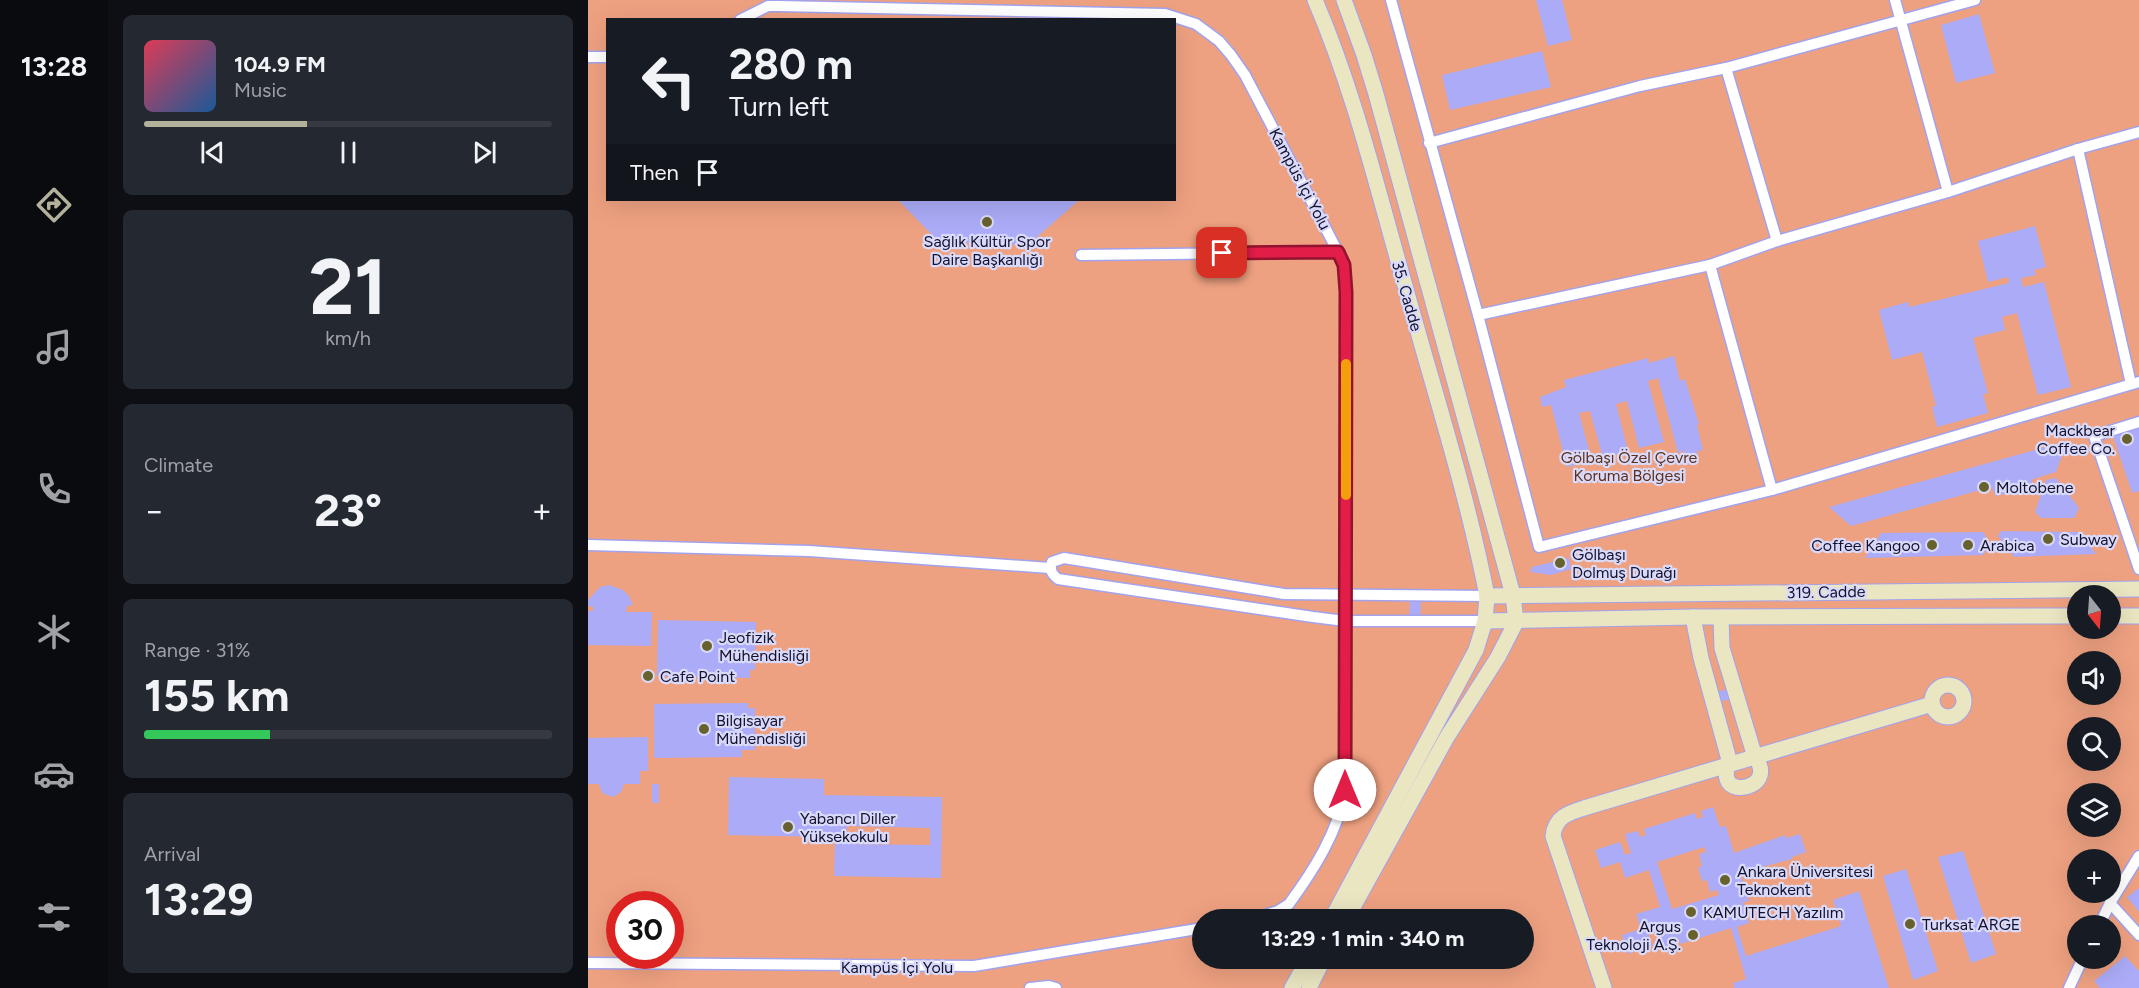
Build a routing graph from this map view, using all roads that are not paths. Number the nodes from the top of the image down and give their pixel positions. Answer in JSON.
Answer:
{"nodes":[{"id":1,"x":1315,"y":0,"type":"edge"},
{"id":2,"x":1344,"y":0,"type":"edge"},
{"id":3,"x":1391,"y":0,"type":"edge"},
{"id":4,"x":1895,"y":0,"type":"edge"},
{"id":5,"x":1975,"y":0,"type":"edge"},
{"id":6,"x":755,"y":6,"type":"edge"},
{"id":7,"x":742,"y":18,"type":"edge"},
{"id":8,"x":1902,"y":21,"type":"junction"},
{"id":9,"x":588,"y":57,"type":"edge"},
{"id":10,"x":606,"y":57,"type":"edge"},
{"id":11,"x":1726,"y":68,"type":"junction"},
{"id":12,"x":2139,"y":132,"type":"edge"},
{"id":13,"x":1429,"y":143,"type":"junction"},
{"id":14,"x":2078,"y":149,"type":"junction"},
{"id":15,"x":1948,"y":192,"type":"junction"},
{"id":16,"x":1777,"y":241,"type":"junction"},
{"id":17,"x":1338,"y":252,"type":"junction"},
{"id":18,"x":1082,"y":255,"type":"dead end"},
{"id":19,"x":1710,"y":265,"type":"junction"},
{"id":20,"x":1478,"y":315,"type":"junction"},
{"id":21,"x":2135,"y":383,"type":"edge"},
{"id":22,"x":2139,"y":422,"type":"edge"},
{"id":23,"x":1772,"y":490,"type":"junction"},
{"id":24,"x":588,"y":545,"type":"edge"},
{"id":25,"x":1050,"y":568,"type":"junction"},
{"id":26,"x":2139,"y":569,"type":"edge"},
{"id":27,"x":1346,"y":593,"type":"junction"},
{"id":28,"x":2137,"y":593,"type":"edge"},
{"id":29,"x":1513,"y":595,"type":"junction"},
{"id":30,"x":1487,"y":596,"type":"junction"},
{"id":31,"x":2067,"y":616,"type":"edge"},
{"id":32,"x":2121,"y":616,"type":"edge"},
{"id":33,"x":2139,"y":616,"type":"edge"},
{"id":34,"x":1693,"y":617,"type":"junction"},
{"id":35,"x":1721,"y":617,"type":"junction"},
{"id":36,"x":1345,"y":621,"type":"junction"},
{"id":37,"x":1485,"y":621,"type":"junction"},
{"id":38,"x":1516,"y":621,"type":"junction"},
{"id":39,"x":1932,"y":704,"type":"dead end"},
{"id":40,"x":1755,"y":757,"type":"junction"},
{"id":41,"x":1730,"y":764,"type":"junction"},
{"id":42,"x":2139,"y":856,"type":"edge"},
{"id":43,"x":2121,"y":885,"type":"edge"},
{"id":44,"x":2110,"y":903,"type":"joint"},
{"id":45,"x":1281,"y":909,"type":"edge"},
{"id":46,"x":1337,"y":909,"type":"edge"},
{"id":47,"x":1352,"y":909,"type":"edge"},
{"id":48,"x":2104,"y":915,"type":"edge"},
{"id":49,"x":1192,"y":930,"type":"edge"},
{"id":50,"x":2139,"y":935,"type":"edge"},
{"id":51,"x":588,"y":963,"type":"edge"},
{"id":52,"x":1303,"y":969,"type":"edge"},
{"id":53,"x":1318,"y":969,"type":"edge"},
{"id":54,"x":2078,"y":969,"type":"edge"},
{"id":55,"x":1030,"y":988,"type":"edge"},
{"id":56,"x":1056,"y":988,"type":"edge"},
{"id":57,"x":1292,"y":988,"type":"edge"},
{"id":58,"x":1309,"y":988,"type":"edge"},
{"id":59,"x":1604,"y":988,"type":"edge"},
{"id":60,"x":2069,"y":988,"type":"edge"}],
"edges":[{"from":1,"to":30,"type":"street","name":"35. Cadde"},
{"from":2,"to":29,"type":"street","name":"35. Cadde"},
{"from":3,"to":13,"type":"street"},
{"from":4,"to":8,"type":"street"},
{"from":5,"to":8,"type":"street"},
{"from":6,"to":7,"type":"street","name":"Kampüs İçi Yolu"},
{"from":6,"to":17,"type":"street","name":"Kampüs İçi Yolu"},
{"from":8,"to":11,"type":"street"},
{"from":8,"to":15,"type":"street"},
{"from":9,"to":10,"type":"street"},
{"from":11,"to":13,"type":"street"},
{"from":11,"to":16,"type":"street"},
{"from":12,"to":14,"type":"street"},
{"from":13,"to":20,"type":"street"},
{"from":14,"to":15,"type":"street"},
{"from":14,"to":21,"type":"street"},
{"from":15,"to":16,"type":"street"},
{"from":16,"to":19,"type":"street"},
{"from":17,"to":18,"type":"street"},
{"from":17,"to":27,"type":"street","name":"Kampüs İçi Yolu"},
{"from":19,"to":20,"type":"street"},
{"from":19,"to":23,"type":"street"},
{"from":20,"to":23,"type":"street"},
{"from":21,"to":23,"type":"street"},
{"from":22,"to":26,"type":"street"},
{"from":24,"to":25,"type":"street"},
{"from":25,"to":27,"type":"street"},
{"from":25,"to":36,"type":"street"},
{"from":27,"to":30,"type":"street"},
{"from":27,"to":36,"type":"street","name":"Kampüs İçi Yolu"},
{"from":28,"to":29,"type":"street","name":"319. Cadde"},
{"from":29,"to":30,"type":"street","name":"319. Cadde"},
{"from":29,"to":38,"type":"street","name":"35. Cadde"},
{"from":30,"to":37,"type":"street","name":"35. Cadde"},
{"from":31,"to":35,"type":"street","name":"319. Cadde"},
{"from":32,"to":33,"type":"street"},
{"from":34,"to":35,"type":"street","name":"319. Cadde"},
{"from":34,"to":38,"type":"street","name":"319. Cadde"},
{"from":34,"to":41,"type":"street"},
{"from":35,"to":40,"type":"street"},
{"from":36,"to":37,"type":"street"},
{"from":36,"to":45,"type":"street","name":"Kampüs İçi Yolu"},
{"from":37,"to":38,"type":"street","name":"319. Cadde"},
{"from":37,"to":46,"type":"street","name":"35. Cadde"},
{"from":38,"to":47,"type":"street"},
{"from":39,"to":40,"type":"street"},
{"from":40,"to":41,"type":"street"},
{"from":40,"to":41,"type":"street"},
{"from":41,"to":59,"type":"street"},
{"from":42,"to":43,"type":"street"},
{"from":44,"to":48,"type":"street"},
{"from":44,"to":50,"type":"street"},
{"from":49,"to":51,"type":"street","name":"Kampüs İçi Yolu"},
{"from":52,"to":57,"type":"street"},
{"from":53,"to":58,"type":"street"},
{"from":54,"to":60,"type":"street"},
{"from":55,"to":56,"type":"street"}]}
